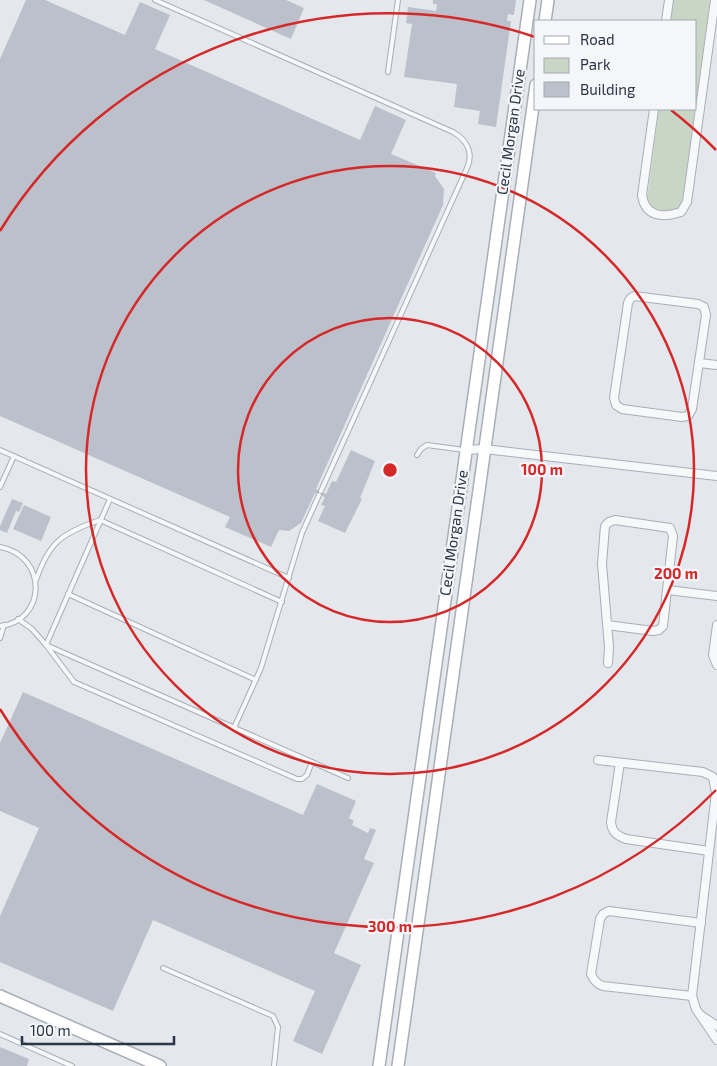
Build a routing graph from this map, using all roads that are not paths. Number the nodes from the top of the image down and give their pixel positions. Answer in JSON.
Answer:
{"nodes":[{"id":1,"x":155,"y":0,"type":"edge"},
{"id":2,"x":398,"y":0,"type":"edge"},
{"id":3,"x":530,"y":0,"type":"edge"},
{"id":4,"x":548,"y":0,"type":"edge"},
{"id":5,"x":669,"y":0,"type":"edge"},
{"id":6,"x":715,"y":0,"type":"edge"},
{"id":7,"x":545,"y":20,"type":"edge"},
{"id":8,"x":666,"y":20,"type":"edge"},
{"id":9,"x":388,"y":72,"type":"dead end"},
{"id":10,"x":534,"y":99,"type":"edge"},
{"id":11,"x":654,"y":110,"type":"edge"},
{"id":12,"x":699,"y":363,"type":"junction"},
{"id":13,"x":717,"y":365,"type":"edge"},
{"id":14,"x":0,"y":450,"type":"edge"},
{"id":15,"x":465,"y":450,"type":"junction"},
{"id":16,"x":485,"y":450,"type":"junction"},
{"id":17,"x":417,"y":455,"type":"dead end"},
{"id":18,"x":14,"y":456,"type":"junction"},
{"id":19,"x":717,"y":476,"type":"edge"},
{"id":20,"x":0,"y":487,"type":"edge"},
{"id":21,"x":110,"y":499,"type":"junction"},
{"id":22,"x":100,"y":520,"type":"junction"},
{"id":23,"x":0,"y":547,"type":"edge"},
{"id":24,"x":289,"y":578,"type":"junction"},
{"id":25,"x":36,"y":580,"type":"junction"},
{"id":26,"x":668,"y":590,"type":"junction"},
{"id":27,"x":68,"y":594,"type":"junction"},
{"id":28,"x":717,"y":596,"type":"edge"},
{"id":29,"x":282,"y":602,"type":"junction"},
{"id":30,"x":18,"y":620,"type":"junction"},
{"id":31,"x":607,"y":625,"type":"junction"},
{"id":32,"x":717,"y":625,"type":"edge"},
{"id":33,"x":2,"y":626,"type":"edge"},
{"id":34,"x":0,"y":638,"type":"edge"},
{"id":35,"x":46,"y":646,"type":"junction"},
{"id":36,"x":608,"y":663,"type":"dead end"},
{"id":37,"x":717,"y":665,"type":"edge"},
{"id":38,"x":256,"y":680,"type":"junction"},
{"id":39,"x":234,"y":728,"type":"junction"},
{"id":40,"x":598,"y":760,"type":"dead end"},
{"id":41,"x":312,"y":762,"type":"junction"},
{"id":42,"x":620,"y":763,"type":"junction"},
{"id":43,"x":348,"y":778,"type":"dead end"},
{"id":44,"x":709,"y":851,"type":"junction"},
{"id":45,"x":701,"y":923,"type":"junction"},
{"id":46,"x":163,"y":968,"type":"dead end"},
{"id":47,"x":0,"y":996,"type":"edge"},
{"id":48,"x":692,"y":996,"type":"junction"},
{"id":49,"x":700,"y":1015,"type":"junction"},
{"id":50,"x":717,"y":1026,"type":"edge"},
{"id":51,"x":0,"y":1034,"type":"edge"},
{"id":52,"x":717,"y":1040,"type":"edge"},
{"id":53,"x":72,"y":1066,"type":"edge"},
{"id":54,"x":160,"y":1066,"type":"edge"},
{"id":55,"x":274,"y":1066,"type":"edge"},
{"id":56,"x":380,"y":1066,"type":"edge"},
{"id":57,"x":398,"y":1066,"type":"edge"}],
"edges":[{"from":1,"to":24,"type":"lane"},
{"from":2,"to":9,"type":"lane"},
{"from":3,"to":15,"type":"street","name":"Cecil Morgan Drive"},
{"from":4,"to":7,"type":"street"},
{"from":5,"to":8,"type":"street"},
{"from":6,"to":11,"type":"street"},
{"from":10,"to":16,"type":"street","name":"Cecil Morgan Drive"},
{"from":12,"to":12,"type":"street"},
{"from":12,"to":13,"type":"street"},
{"from":14,"to":18,"type":"lane"},
{"from":15,"to":16,"type":"street"},
{"from":15,"to":17,"type":"lane"},
{"from":15,"to":56,"type":"street","name":"Cecil Morgan Drive"},
{"from":16,"to":19,"type":"street"},
{"from":16,"to":57,"type":"street","name":"Cecil Morgan Drive"},
{"from":18,"to":20,"type":"lane"},
{"from":18,"to":21,"type":"lane"},
{"from":21,"to":22,"type":"lane"},
{"from":21,"to":24,"type":"lane"},
{"from":22,"to":25,"type":"lane"},
{"from":22,"to":27,"type":"lane"},
{"from":22,"to":29,"type":"lane"},
{"from":23,"to":25,"type":"lane"},
{"from":24,"to":29,"type":"lane"},
{"from":25,"to":30,"type":"lane"},
{"from":26,"to":28,"type":"street"},
{"from":26,"to":31,"type":"street"},
{"from":26,"to":31,"type":"street"},
{"from":27,"to":35,"type":"lane"},
{"from":27,"to":38,"type":"lane"},
{"from":29,"to":38,"type":"lane"},
{"from":30,"to":33,"type":"lane"},
{"from":30,"to":35,"type":"lane"},
{"from":31,"to":36,"type":"street"},
{"from":32,"to":37,"type":"street"},
{"from":33,"to":34,"type":"lane"},
{"from":35,"to":39,"type":"lane"},
{"from":35,"to":41,"type":"lane"},
{"from":38,"to":39,"type":"lane"},
{"from":39,"to":41,"type":"lane"},
{"from":40,"to":42,"type":"street"},
{"from":41,"to":43,"type":"lane"},
{"from":42,"to":44,"type":"street"},
{"from":42,"to":44,"type":"street"},
{"from":44,"to":45,"type":"street"},
{"from":45,"to":48,"type":"street"},
{"from":45,"to":48,"type":"street"},
{"from":46,"to":55,"type":"lane"},
{"from":47,"to":54,"type":"street"},
{"from":48,"to":49,"type":"street"},
{"from":49,"to":50,"type":"street"},
{"from":49,"to":52,"type":"street"},
{"from":51,"to":53,"type":"lane"}]}
